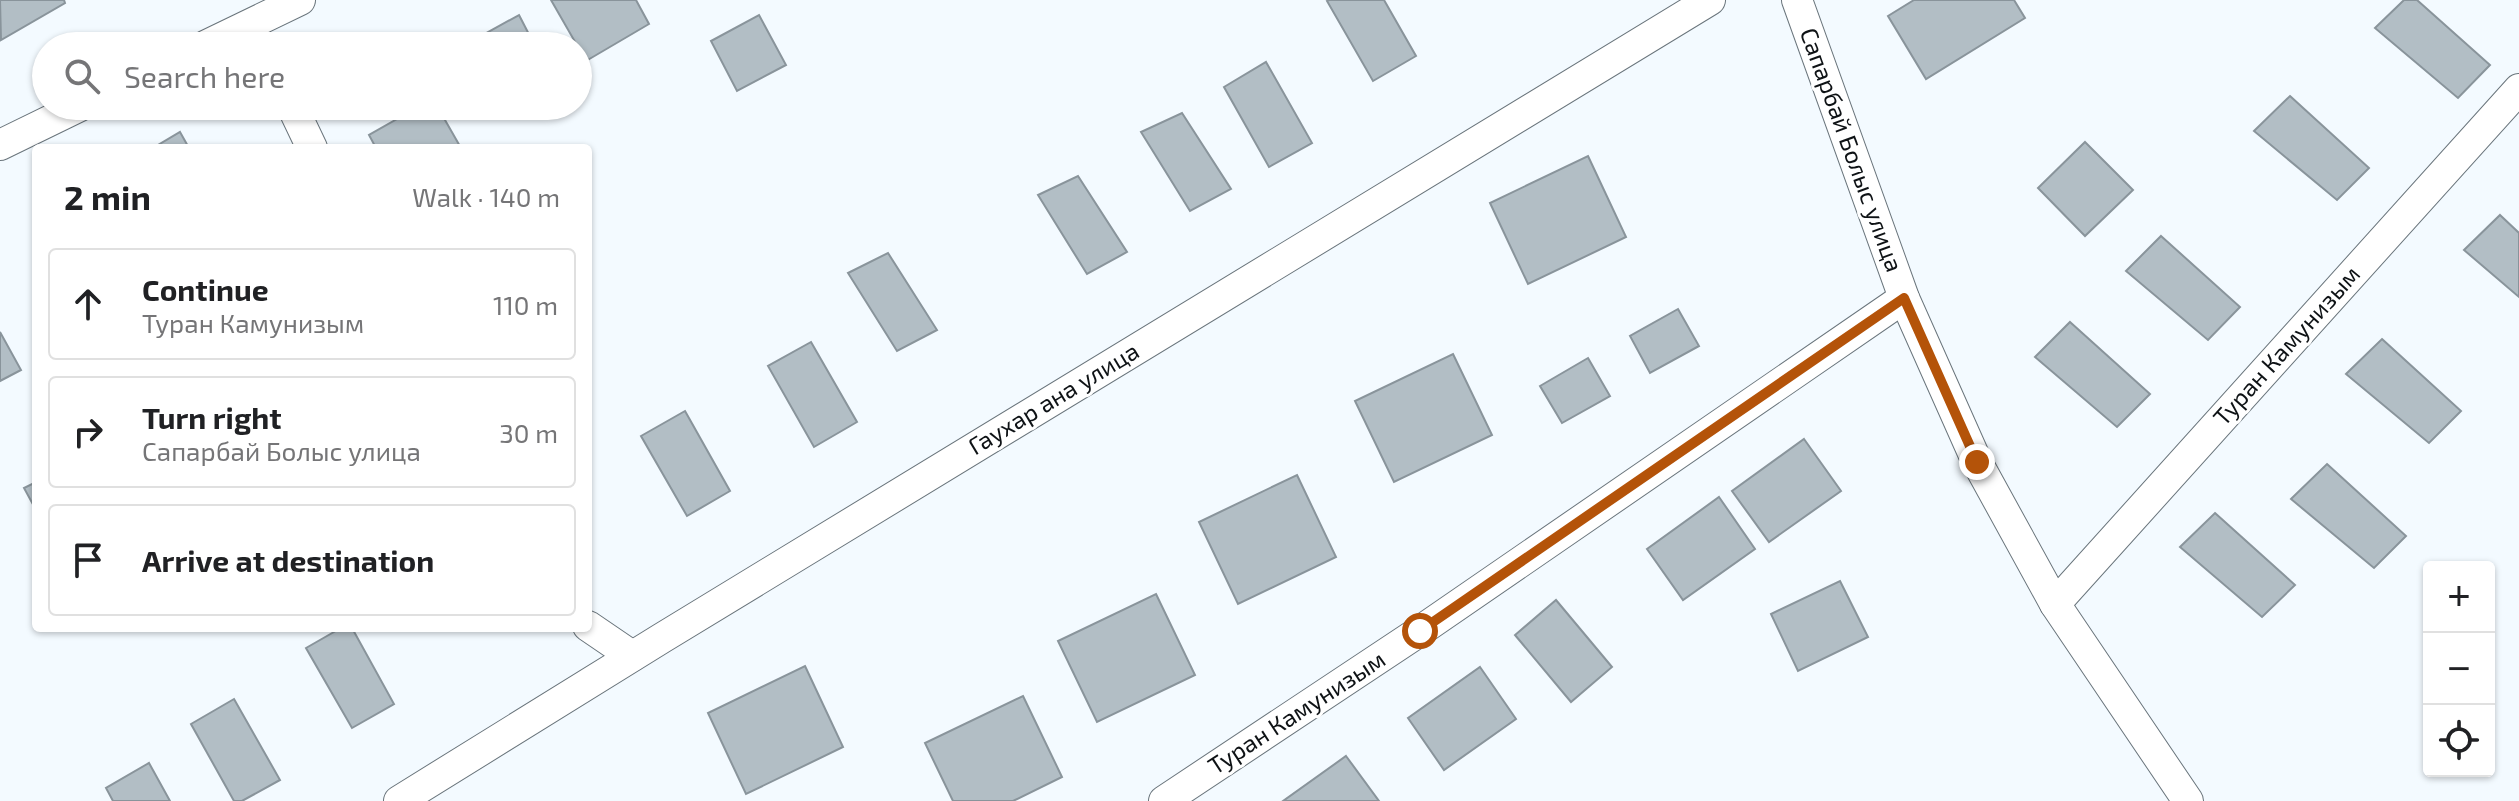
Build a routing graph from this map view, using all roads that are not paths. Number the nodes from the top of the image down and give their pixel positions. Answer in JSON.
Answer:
{"nodes":[{"id":1,"x":300,"y":0,"type":"edge"},
{"id":2,"x":1710,"y":0,"type":"edge"},
{"id":3,"x":1797,"y":0,"type":"edge"},
{"id":4,"x":260,"y":32,"type":"edge"},
{"id":5,"x":2519,"y":89,"type":"edge"},
{"id":6,"x":51,"y":120,"type":"edge"},
{"id":7,"x":299,"y":120,"type":"edge"},
{"id":8,"x":310,"y":144,"type":"edge"},
{"id":9,"x":0,"y":145,"type":"edge"},
{"id":10,"x":1904,"y":298,"type":"junction"},
{"id":11,"x":2055,"y":604,"type":"junction"},
{"id":12,"x":592,"y":629,"type":"edge"},
{"id":13,"x":632,"y":656,"type":"junction"},
{"id":14,"x":399,"y":801,"type":"edge"},
{"id":15,"x":1164,"y":801,"type":"edge"},
{"id":16,"x":2188,"y":801,"type":"edge"}],
"edges":[{"from":1,"to":4,"type":"street"},
{"from":2,"to":13,"type":"street","name":"Гаухар ана улица"},
{"from":3,"to":10,"type":"street","name":"Сапарбай Болыс улица"},
{"from":5,"to":11,"type":"street","name":"Туран Камунизым"},
{"from":6,"to":9,"type":"street"},
{"from":7,"to":8,"type":"street"},
{"from":10,"to":11,"type":"street","name":"Сапарбай Болыс улица"},
{"from":10,"to":15,"type":"street","name":"Туран Камунизым"},
{"from":11,"to":16,"type":"street","name":"Сапарбай Болыс улица"},
{"from":12,"to":13,"type":"street"},
{"from":13,"to":14,"type":"street","name":"Гаухар ана улица"}]}
